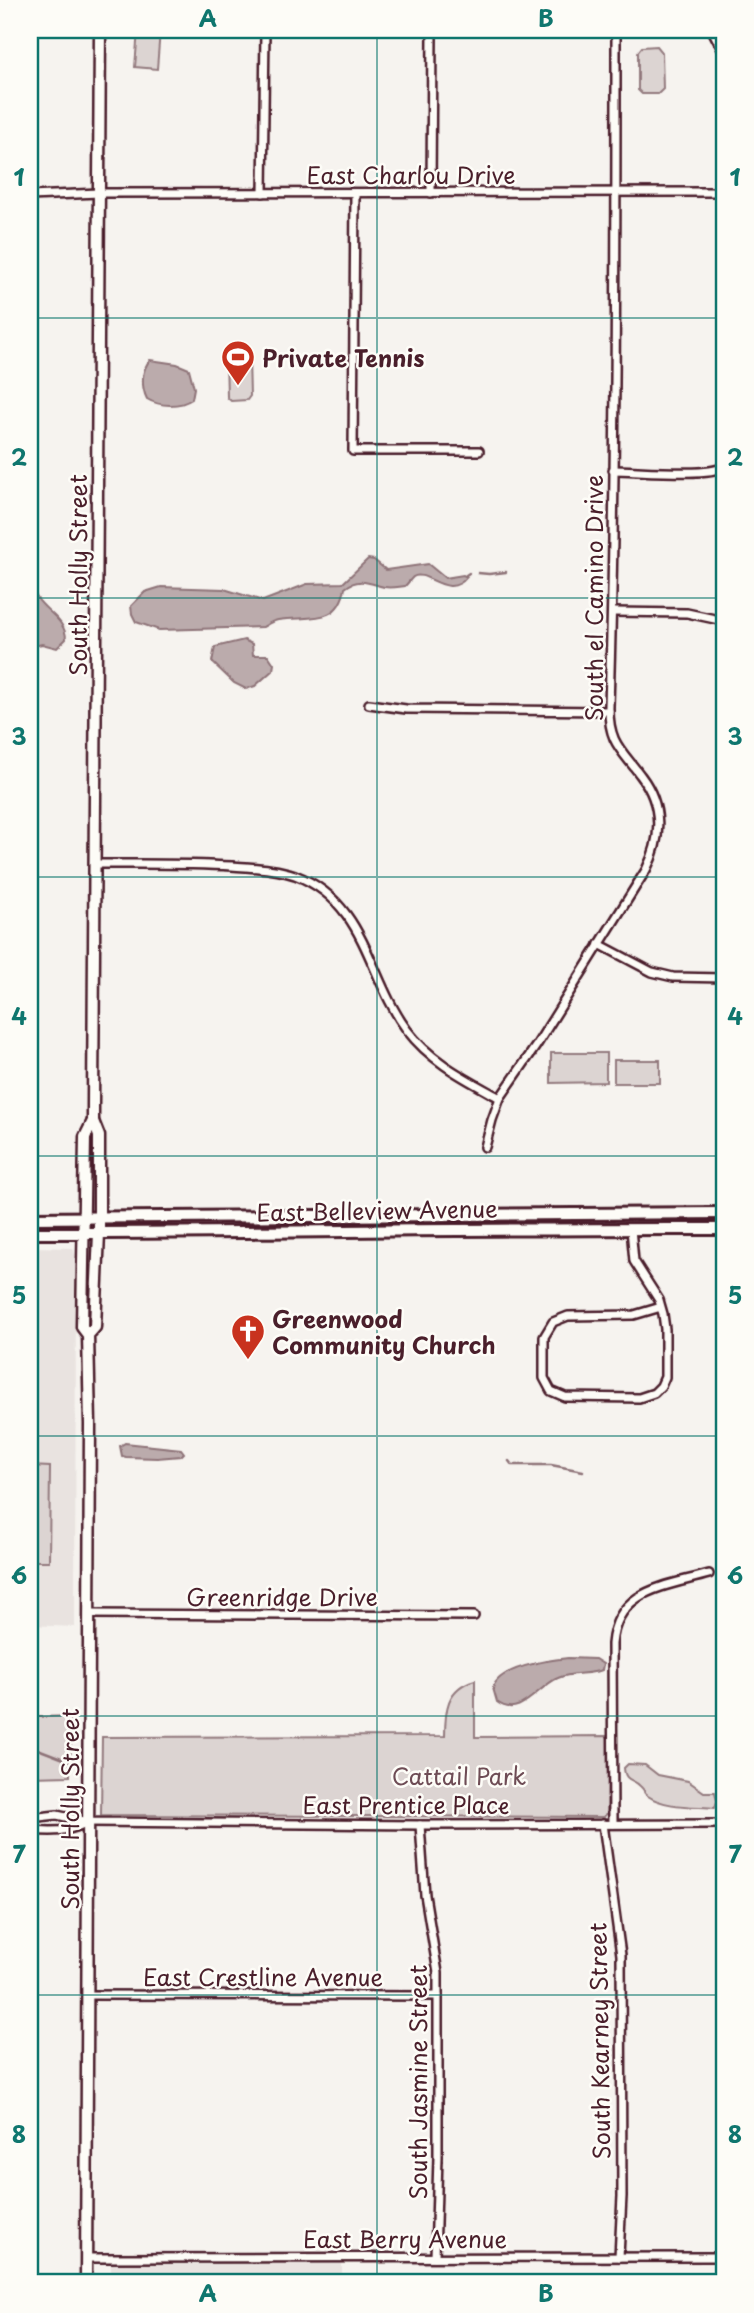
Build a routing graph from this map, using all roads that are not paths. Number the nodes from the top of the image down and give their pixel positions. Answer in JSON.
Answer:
{"nodes":[{"id":1,"x":100,"y":30,"type":"edge"},
{"id":2,"x":265,"y":30,"type":"edge"},
{"id":3,"x":432,"y":30,"type":"edge"},
{"id":4,"x":616,"y":30,"type":"edge"},
{"id":5,"x":712,"y":30,"type":"edge"},
{"id":6,"x":724,"y":53,"type":"edge"},
{"id":7,"x":724,"y":192,"type":"edge"},
{"id":8,"x":99,"y":193,"type":"junction"},
{"id":9,"x":263,"y":193,"type":"junction"},
{"id":10,"x":355,"y":193,"type":"junction"},
{"id":11,"x":431,"y":193,"type":"junction"},
{"id":12,"x":616,"y":193,"type":"junction"},
{"id":13,"x":30,"y":196,"type":"edge"},
{"id":14,"x":479,"y":451,"type":"dead end"},
{"id":15,"x":724,"y":467,"type":"edge"},
{"id":16,"x":613,"y":470,"type":"junction"},
{"id":17,"x":613,"y":612,"type":"junction"},
{"id":18,"x":724,"y":621,"type":"edge"},
{"id":19,"x":369,"y":704,"type":"dead end"},
{"id":20,"x":609,"y":711,"type":"junction"},
{"id":21,"x":94,"y":864,"type":"junction"},
{"id":22,"x":599,"y":944,"type":"junction"},
{"id":23,"x":724,"y":978,"type":"edge"},
{"id":24,"x":500,"y":1098,"type":"junction"},
{"id":25,"x":93,"y":1121,"type":"junction"},
{"id":26,"x":485,"y":1147,"type":"dead end"},
{"id":27,"x":724,"y":1213,"type":"edge"},
{"id":28,"x":30,"y":1218,"type":"edge"},
{"id":29,"x":83,"y":1218,"type":"junction"},
{"id":30,"x":99,"y":1219,"type":"junction"},
{"id":31,"x":631,"y":1229,"type":"junction"},
{"id":32,"x":724,"y":1229,"type":"edge"},
{"id":33,"x":30,"y":1233,"type":"edge"},
{"id":34,"x":83,"y":1233,"type":"junction"},
{"id":35,"x":99,"y":1233,"type":"junction"},
{"id":36,"x":661,"y":1307,"type":"junction"},
{"id":37,"x":89,"y":1335,"type":"junction"},
{"id":38,"x":709,"y":1574,"type":"dead end"},
{"id":39,"x":89,"y":1614,"type":"junction"},
{"id":40,"x":474,"y":1616,"type":"dead end"},
{"id":41,"x":30,"y":1818,"type":"edge"},
{"id":42,"x":88,"y":1822,"type":"junction"},
{"id":43,"x":603,"y":1824,"type":"junction"},
{"id":44,"x":612,"y":1824,"type":"junction"},
{"id":45,"x":724,"y":1824,"type":"edge"},
{"id":46,"x":420,"y":1825,"type":"junction"},
{"id":47,"x":30,"y":1829,"type":"edge"},
{"id":48,"x":88,"y":1994,"type":"junction"},
{"id":49,"x":438,"y":1996,"type":"junction"},
{"id":50,"x":435,"y":2257,"type":"junction"},
{"id":51,"x":620,"y":2257,"type":"junction"},
{"id":52,"x":724,"y":2257,"type":"edge"},
{"id":53,"x":86,"y":2258,"type":"junction"},
{"id":54,"x":86,"y":2283,"type":"edge"}],
"edges":[{"from":1,"to":8,"type":"street","name":"South Holly Street"},
{"from":2,"to":9,"type":"street"},
{"from":3,"to":11,"type":"street"},
{"from":4,"to":12,"type":"street","name":"South el Camino Drive"},
{"from":5,"to":6,"type":"street"},
{"from":7,"to":12,"type":"street","name":"East Charlou Drive"},
{"from":8,"to":9,"type":"street","name":"East Charlou Drive"},
{"from":8,"to":13,"type":"street","name":"East Charlou Drive"},
{"from":8,"to":21,"type":"street","name":"South Holly Street"},
{"from":9,"to":10,"type":"street","name":"East Charlou Drive"},
{"from":10,"to":11,"type":"street","name":"East Charlou Drive"},
{"from":10,"to":14,"type":"street"},
{"from":11,"to":12,"type":"street","name":"East Charlou Drive"},
{"from":12,"to":16,"type":"street","name":"South el Camino Drive"},
{"from":15,"to":16,"type":"street"},
{"from":16,"to":17,"type":"street","name":"South el Camino Drive"},
{"from":17,"to":18,"type":"street"},
{"from":17,"to":20,"type":"street","name":"South el Camino Drive"},
{"from":19,"to":20,"type":"street"},
{"from":20,"to":22,"type":"street","name":"South el Camino Drive"},
{"from":21,"to":24,"type":"street"},
{"from":21,"to":25,"type":"street","name":"South Holly Street"},
{"from":22,"to":23,"type":"street"},
{"from":22,"to":24,"type":"street","name":"South el Camino Drive"},
{"from":24,"to":26,"type":"street","name":"South el Camino Drive"},
{"from":25,"to":29,"type":"street","name":"South Holly Street"},
{"from":25,"to":30,"type":"street","name":"South Holly Street"},
{"from":27,"to":30,"type":"main road","name":"East Belleview Avenue"},
{"from":28,"to":29,"type":"main road","name":"East Belleview Avenue"},
{"from":29,"to":30,"type":"main road","name":"East Belleview Avenue"},
{"from":29,"to":34,"type":"street","name":"South Holly Street"},
{"from":30,"to":35,"type":"street","name":"South Holly Street"},
{"from":31,"to":32,"type":"main road","name":"East Belleview Avenue"},
{"from":31,"to":35,"type":"main road","name":"East Belleview Avenue"},
{"from":31,"to":36,"type":"street"},
{"from":33,"to":34,"type":"main road","name":"East Belleview Avenue"},
{"from":34,"to":35,"type":"main road","name":"East Belleview Avenue"},
{"from":34,"to":37,"type":"street","name":"South Holly Street"},
{"from":35,"to":37,"type":"street","name":"South Holly Street"},
{"from":36,"to":36,"type":"street"},
{"from":37,"to":39,"type":"street","name":"South Holly Street"},
{"from":38,"to":44,"type":"street"},
{"from":39,"to":40,"type":"street","name":"Greenridge Drive"},
{"from":39,"to":42,"type":"street","name":"South Holly Street"},
{"from":41,"to":42,"type":"street"},
{"from":42,"to":46,"type":"street","name":"East Prentice Place"},
{"from":42,"to":47,"type":"street"},
{"from":42,"to":48,"type":"street","name":"South Holly Street"},
{"from":43,"to":44,"type":"street","name":"East Prentice Place"},
{"from":43,"to":46,"type":"street","name":"East Prentice Place"},
{"from":43,"to":51,"type":"street","name":"South Kearney Street"},
{"from":44,"to":45,"type":"street","name":"East Prentice Place"},
{"from":46,"to":49,"type":"street","name":"South Jasmine Street"},
{"from":48,"to":49,"type":"street","name":"East Crestline Avenue"},
{"from":48,"to":53,"type":"street","name":"South Holly Street"},
{"from":49,"to":50,"type":"street","name":"South Jasmine Street"},
{"from":50,"to":51,"type":"street","name":"East Berry Avenue"},
{"from":50,"to":53,"type":"street","name":"East Berry Avenue"},
{"from":51,"to":52,"type":"street","name":"East Berry Avenue"},
{"from":53,"to":54,"type":"street","name":"South Holly Street"}]}
